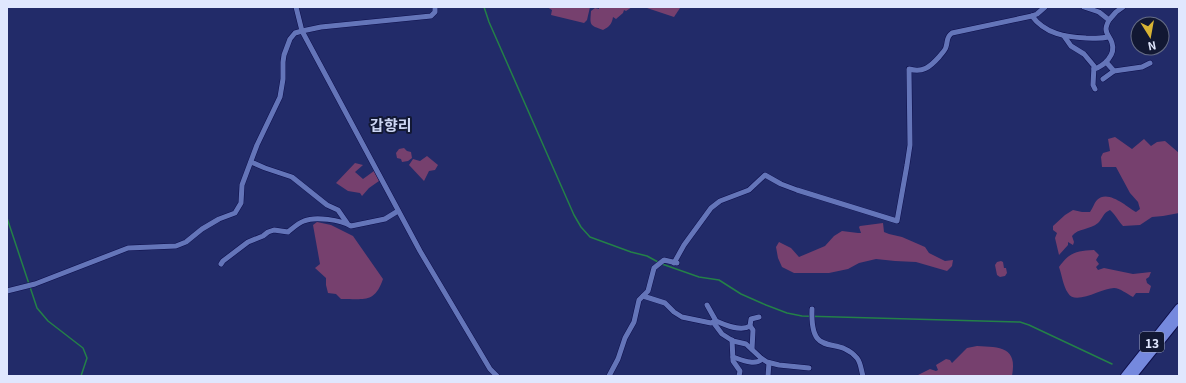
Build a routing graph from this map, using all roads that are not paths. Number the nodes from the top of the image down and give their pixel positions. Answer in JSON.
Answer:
{"nodes":[{"id":1,"x":296,"y":7,"type":"edge"},
{"id":2,"x":435,"y":7,"type":"edge"},
{"id":3,"x":1045,"y":7,"type":"edge"},
{"id":4,"x":1084,"y":7,"type":"edge"},
{"id":5,"x":1123,"y":7,"type":"edge"},
{"id":6,"x":1032,"y":16,"type":"junction"},
{"id":7,"x":1109,"y":20,"type":"junction"},
{"id":8,"x":302,"y":30,"type":"junction"},
{"id":9,"x":1064,"y":36,"type":"junction"},
{"id":10,"x":1108,"y":37,"type":"junction"},
{"id":11,"x":1106,"y":62,"type":"junction"},
{"id":12,"x":1150,"y":63,"type":"dead end"},
{"id":13,"x":1094,"y":68,"type":"junction"},
{"id":14,"x":1114,"y":71,"type":"junction"},
{"id":15,"x":1103,"y":79,"type":"dead end"},
{"id":16,"x":1095,"y":89,"type":"dead end"},
{"id":17,"x":251,"y":162,"type":"junction"},
{"id":18,"x":398,"y":211,"type":"junction"},
{"id":19,"x":347,"y":223,"type":"junction"},
{"id":20,"x":221,"y":264,"type":"dead end"},
{"id":21,"x":7,"y":291,"type":"edge"},
{"id":22,"x":643,"y":296,"type":"junction"},
{"id":23,"x":707,"y":305,"type":"dead end"},
{"id":24,"x":1179,"y":308,"type":"edge"},
{"id":25,"x":812,"y":310,"type":"dead end"},
{"id":26,"x":759,"y":317,"type":"dead end"},
{"id":27,"x":1179,"y":318,"type":"edge"},
{"id":28,"x":714,"y":321,"type":"junction"},
{"id":29,"x":750,"y":326,"type":"junction"},
{"id":30,"x":732,"y":340,"type":"junction"},
{"id":31,"x":752,"y":349,"type":"junction"},
{"id":32,"x":733,"y":357,"type":"junction"},
{"id":33,"x":762,"y":359,"type":"junction"},
{"id":34,"x":769,"y":363,"type":"junction"},
{"id":35,"x":810,"y":368,"type":"dead end"},
{"id":36,"x":497,"y":376,"type":"edge"},
{"id":37,"x":609,"y":376,"type":"edge"},
{"id":38,"x":739,"y":376,"type":"edge"},
{"id":39,"x":768,"y":376,"type":"edge"},
{"id":40,"x":863,"y":376,"type":"edge"},
{"id":41,"x":1125,"y":376,"type":"edge"},
{"id":42,"x":1133,"y":376,"type":"edge"}],
"edges":[{"from":1,"to":8,"type":"street"},
{"from":2,"to":8,"type":"street"},
{"from":3,"to":6,"type":"street"},
{"from":4,"to":7,"type":"street"},
{"from":5,"to":7,"type":"street"},
{"from":6,"to":9,"type":"street"},
{"from":6,"to":22,"type":"street"},
{"from":7,"to":10,"type":"street"},
{"from":8,"to":17,"type":"street"},
{"from":8,"to":18,"type":"street"},
{"from":9,"to":10,"type":"street"},
{"from":9,"to":13,"type":"street"},
{"from":10,"to":11,"type":"street"},
{"from":11,"to":13,"type":"street"},
{"from":11,"to":14,"type":"street"},
{"from":12,"to":14,"type":"street"},
{"from":13,"to":16,"type":"street"},
{"from":14,"to":15,"type":"street"},
{"from":17,"to":19,"type":"street"},
{"from":17,"to":21,"type":"street"},
{"from":18,"to":19,"type":"street"},
{"from":18,"to":36,"type":"street"},
{"from":19,"to":20,"type":"street"},
{"from":22,"to":28,"type":"street"},
{"from":22,"to":37,"type":"street"},
{"from":23,"to":28,"type":"street"},
{"from":24,"to":41,"type":"main road","number":"13"},
{"from":25,"to":40,"type":"street"},
{"from":26,"to":29,"type":"street"},
{"from":27,"to":42,"type":"main road","number":"13"},
{"from":28,"to":29,"type":"street"},
{"from":28,"to":30,"type":"street"},
{"from":29,"to":31,"type":"street"},
{"from":30,"to":31,"type":"street"},
{"from":30,"to":32,"type":"street"},
{"from":31,"to":33,"type":"street"},
{"from":32,"to":33,"type":"street"},
{"from":32,"to":38,"type":"street"},
{"from":33,"to":34,"type":"street"},
{"from":34,"to":35,"type":"street"},
{"from":34,"to":39,"type":"street"}]}
